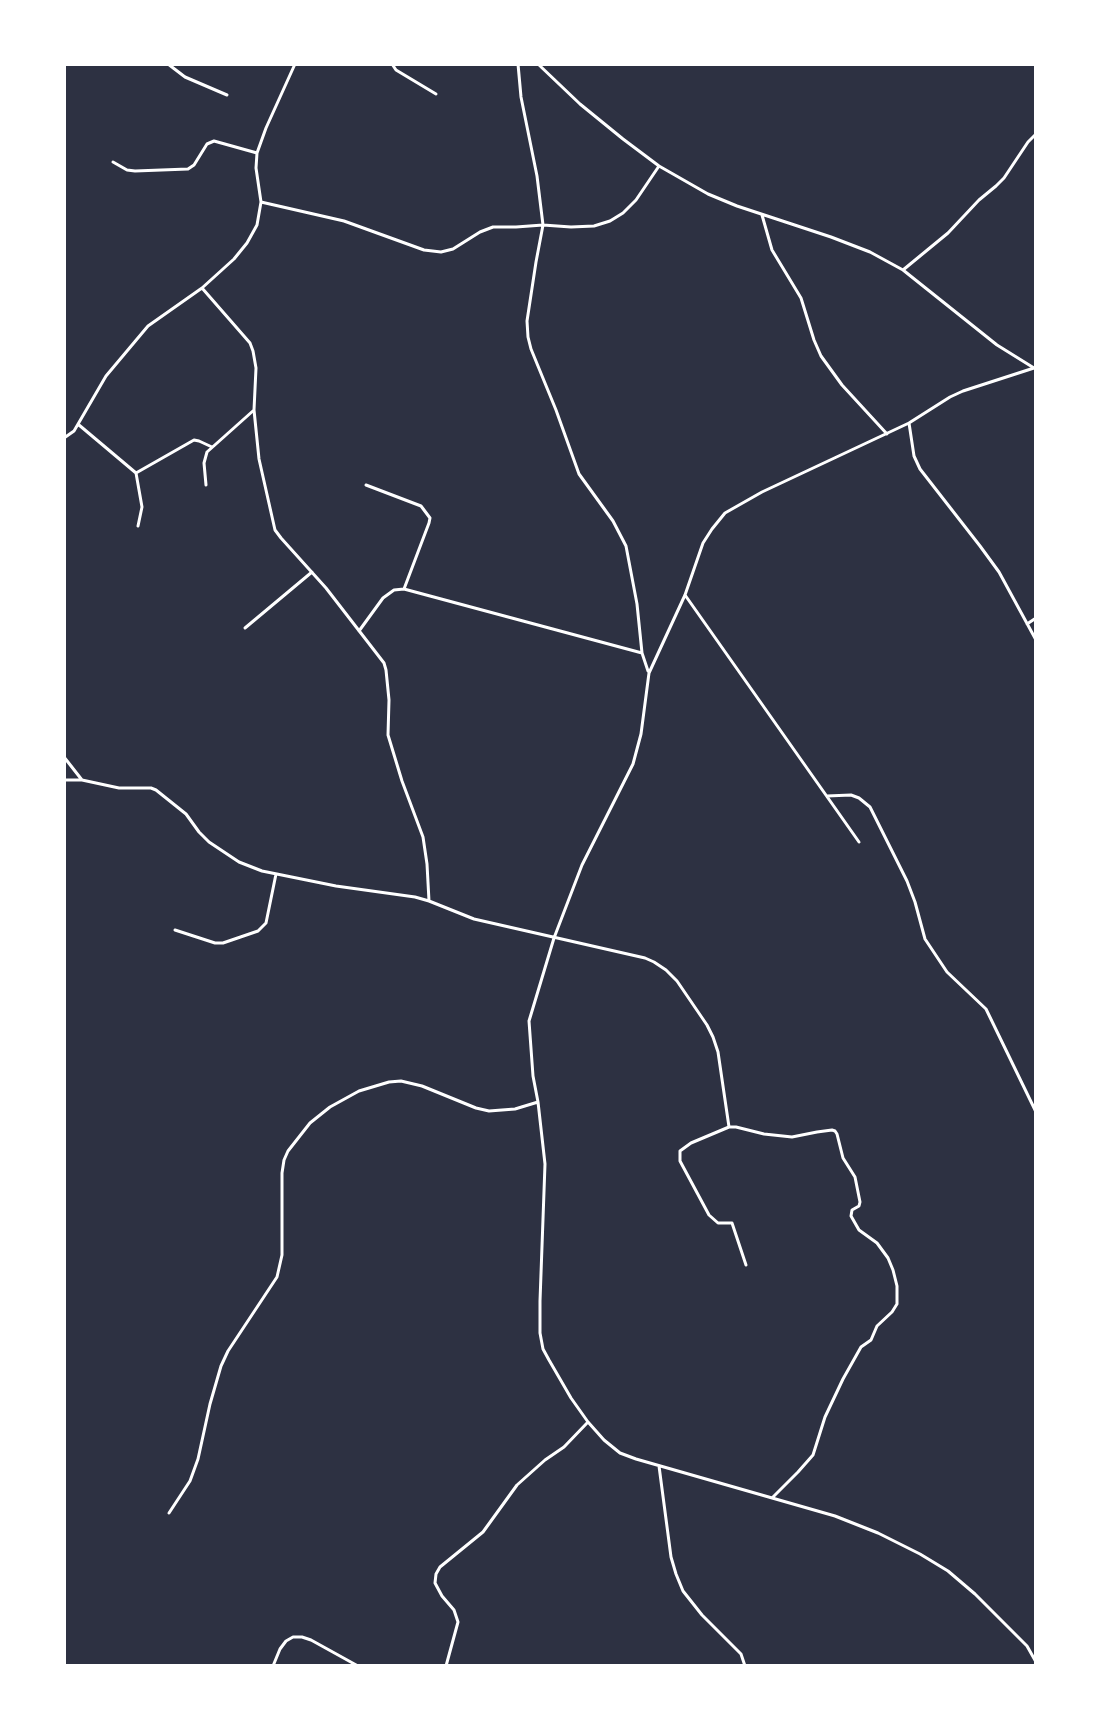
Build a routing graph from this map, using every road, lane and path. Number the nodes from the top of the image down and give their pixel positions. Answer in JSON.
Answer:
{"nodes":[{"id":1,"x":168,"y":64,"type":"edge"},
{"id":2,"x":295,"y":64,"type":"edge"},
{"id":3,"x":392,"y":64,"type":"edge"},
{"id":4,"x":518,"y":64,"type":"edge"},
{"id":5,"x":538,"y":64,"type":"edge"},
{"id":6,"x":436,"y":94,"type":"dead end"},
{"id":7,"x":227,"y":95,"type":"dead end"},
{"id":8,"x":1035,"y":134,"type":"edge"},
{"id":9,"x":257,"y":153,"type":"junction"},
{"id":10,"x":113,"y":162,"type":"dead end"},
{"id":11,"x":659,"y":166,"type":"junction"},
{"id":12,"x":261,"y":202,"type":"junction"},
{"id":13,"x":762,"y":215,"type":"junction"},
{"id":14,"x":543,"y":225,"type":"junction"},
{"id":15,"x":903,"y":270,"type":"junction"},
{"id":16,"x":202,"y":288,"type":"junction"},
{"id":17,"x":1035,"y":369,"type":"edge"},
{"id":18,"x":254,"y":410,"type":"junction"},
{"id":19,"x":909,"y":423,"type":"junction"},
{"id":20,"x":79,"y":425,"type":"junction"},
{"id":21,"x":887,"y":434,"type":"junction"},
{"id":22,"x":64,"y":438,"type":"edge"},
{"id":23,"x":212,"y":447,"type":"junction"},
{"id":24,"x":136,"y":473,"type":"junction"},
{"id":25,"x":207,"y":485,"type":"dead end"},
{"id":26,"x":366,"y":485,"type":"dead end"},
{"id":27,"x":138,"y":526,"type":"dead end"},
{"id":28,"x":312,"y":572,"type":"junction"},
{"id":29,"x":404,"y":589,"type":"junction"},
{"id":30,"x":685,"y":595,"type":"junction"},
{"id":31,"x":1035,"y":618,"type":"edge"},
{"id":32,"x":1027,"y":624,"type":"junction"},
{"id":33,"x":245,"y":628,"type":"dead end"},
{"id":34,"x":359,"y":631,"type":"junction"},
{"id":35,"x":1035,"y":640,"type":"edge"},
{"id":36,"x":642,"y":653,"type":"junction"},
{"id":37,"x":649,"y":673,"type":"junction"},
{"id":38,"x":64,"y":757,"type":"edge"},
{"id":39,"x":64,"y":780,"type":"edge"},
{"id":40,"x":82,"y":780,"type":"junction"},
{"id":41,"x":827,"y":796,"type":"junction"},
{"id":42,"x":859,"y":842,"type":"dead end"},
{"id":43,"x":276,"y":874,"type":"junction"},
{"id":44,"x":429,"y":901,"type":"junction"},
{"id":45,"x":175,"y":930,"type":"dead end"},
{"id":46,"x":554,"y":938,"type":"junction"},
{"id":47,"x":538,"y":1102,"type":"junction"},
{"id":48,"x":1035,"y":1112,"type":"edge"},
{"id":49,"x":729,"y":1127,"type":"junction"},
{"id":50,"x":1035,"y":1190,"type":"edge"},
{"id":51,"x":1035,"y":1204,"type":"edge"},
{"id":52,"x":746,"y":1265,"type":"dead end"},
{"id":53,"x":588,"y":1422,"type":"junction"},
{"id":54,"x":658,"y":1466,"type":"junction"},
{"id":55,"x":772,"y":1498,"type":"junction"},
{"id":56,"x":169,"y":1513,"type":"dead end"},
{"id":57,"x":1035,"y":1662,"type":"edge"},
{"id":58,"x":273,"y":1665,"type":"edge"},
{"id":59,"x":358,"y":1665,"type":"edge"},
{"id":60,"x":446,"y":1665,"type":"edge"},
{"id":61,"x":745,"y":1665,"type":"edge"}],
"edges":[{"from":1,"to":7,"type":"street"},
{"from":2,"to":9,"type":"street"},
{"from":3,"to":6,"type":"street"},
{"from":4,"to":14,"type":"street"},
{"from":5,"to":11,"type":"street"},
{"from":8,"to":15,"type":"street"},
{"from":9,"to":10,"type":"street"},
{"from":9,"to":12,"type":"street"},
{"from":11,"to":13,"type":"street"},
{"from":11,"to":14,"type":"street"},
{"from":12,"to":14,"type":"street"},
{"from":12,"to":16,"type":"street"},
{"from":13,"to":15,"type":"street"},
{"from":13,"to":21,"type":"street"},
{"from":14,"to":36,"type":"street"},
{"from":15,"to":17,"type":"street"},
{"from":16,"to":18,"type":"street"},
{"from":16,"to":20,"type":"street"},
{"from":17,"to":19,"type":"street"},
{"from":18,"to":23,"type":"street"},
{"from":18,"to":28,"type":"street"},
{"from":19,"to":21,"type":"street"},
{"from":19,"to":32,"type":"street"},
{"from":20,"to":22,"type":"street"},
{"from":20,"to":24,"type":"street"},
{"from":21,"to":30,"type":"street"},
{"from":23,"to":24,"type":"street"},
{"from":23,"to":25,"type":"street"},
{"from":24,"to":27,"type":"street"},
{"from":26,"to":29,"type":"street"},
{"from":28,"to":33,"type":"street"},
{"from":28,"to":34,"type":"street"},
{"from":29,"to":34,"type":"street"},
{"from":29,"to":36,"type":"street"},
{"from":30,"to":37,"type":"street"},
{"from":30,"to":41,"type":"street"},
{"from":31,"to":32,"type":"street"},
{"from":32,"to":35,"type":"street"},
{"from":34,"to":44,"type":"street"},
{"from":36,"to":37,"type":"street"},
{"from":37,"to":46,"type":"street"},
{"from":38,"to":40,"type":"street"},
{"from":39,"to":40,"type":"street"},
{"from":40,"to":43,"type":"street"},
{"from":41,"to":42,"type":"street"},
{"from":41,"to":48,"type":"street"},
{"from":43,"to":44,"type":"street"},
{"from":43,"to":45,"type":"street"},
{"from":44,"to":46,"type":"street"},
{"from":46,"to":47,"type":"street"},
{"from":46,"to":49,"type":"street"},
{"from":47,"to":53,"type":"street"},
{"from":47,"to":56,"type":"street"},
{"from":49,"to":52,"type":"street"},
{"from":49,"to":55,"type":"street"},
{"from":50,"to":51,"type":"street"},
{"from":53,"to":54,"type":"street"},
{"from":53,"to":60,"type":"street"},
{"from":54,"to":55,"type":"street"},
{"from":54,"to":61,"type":"street"},
{"from":55,"to":57,"type":"street"},
{"from":58,"to":59,"type":"street"}]}
